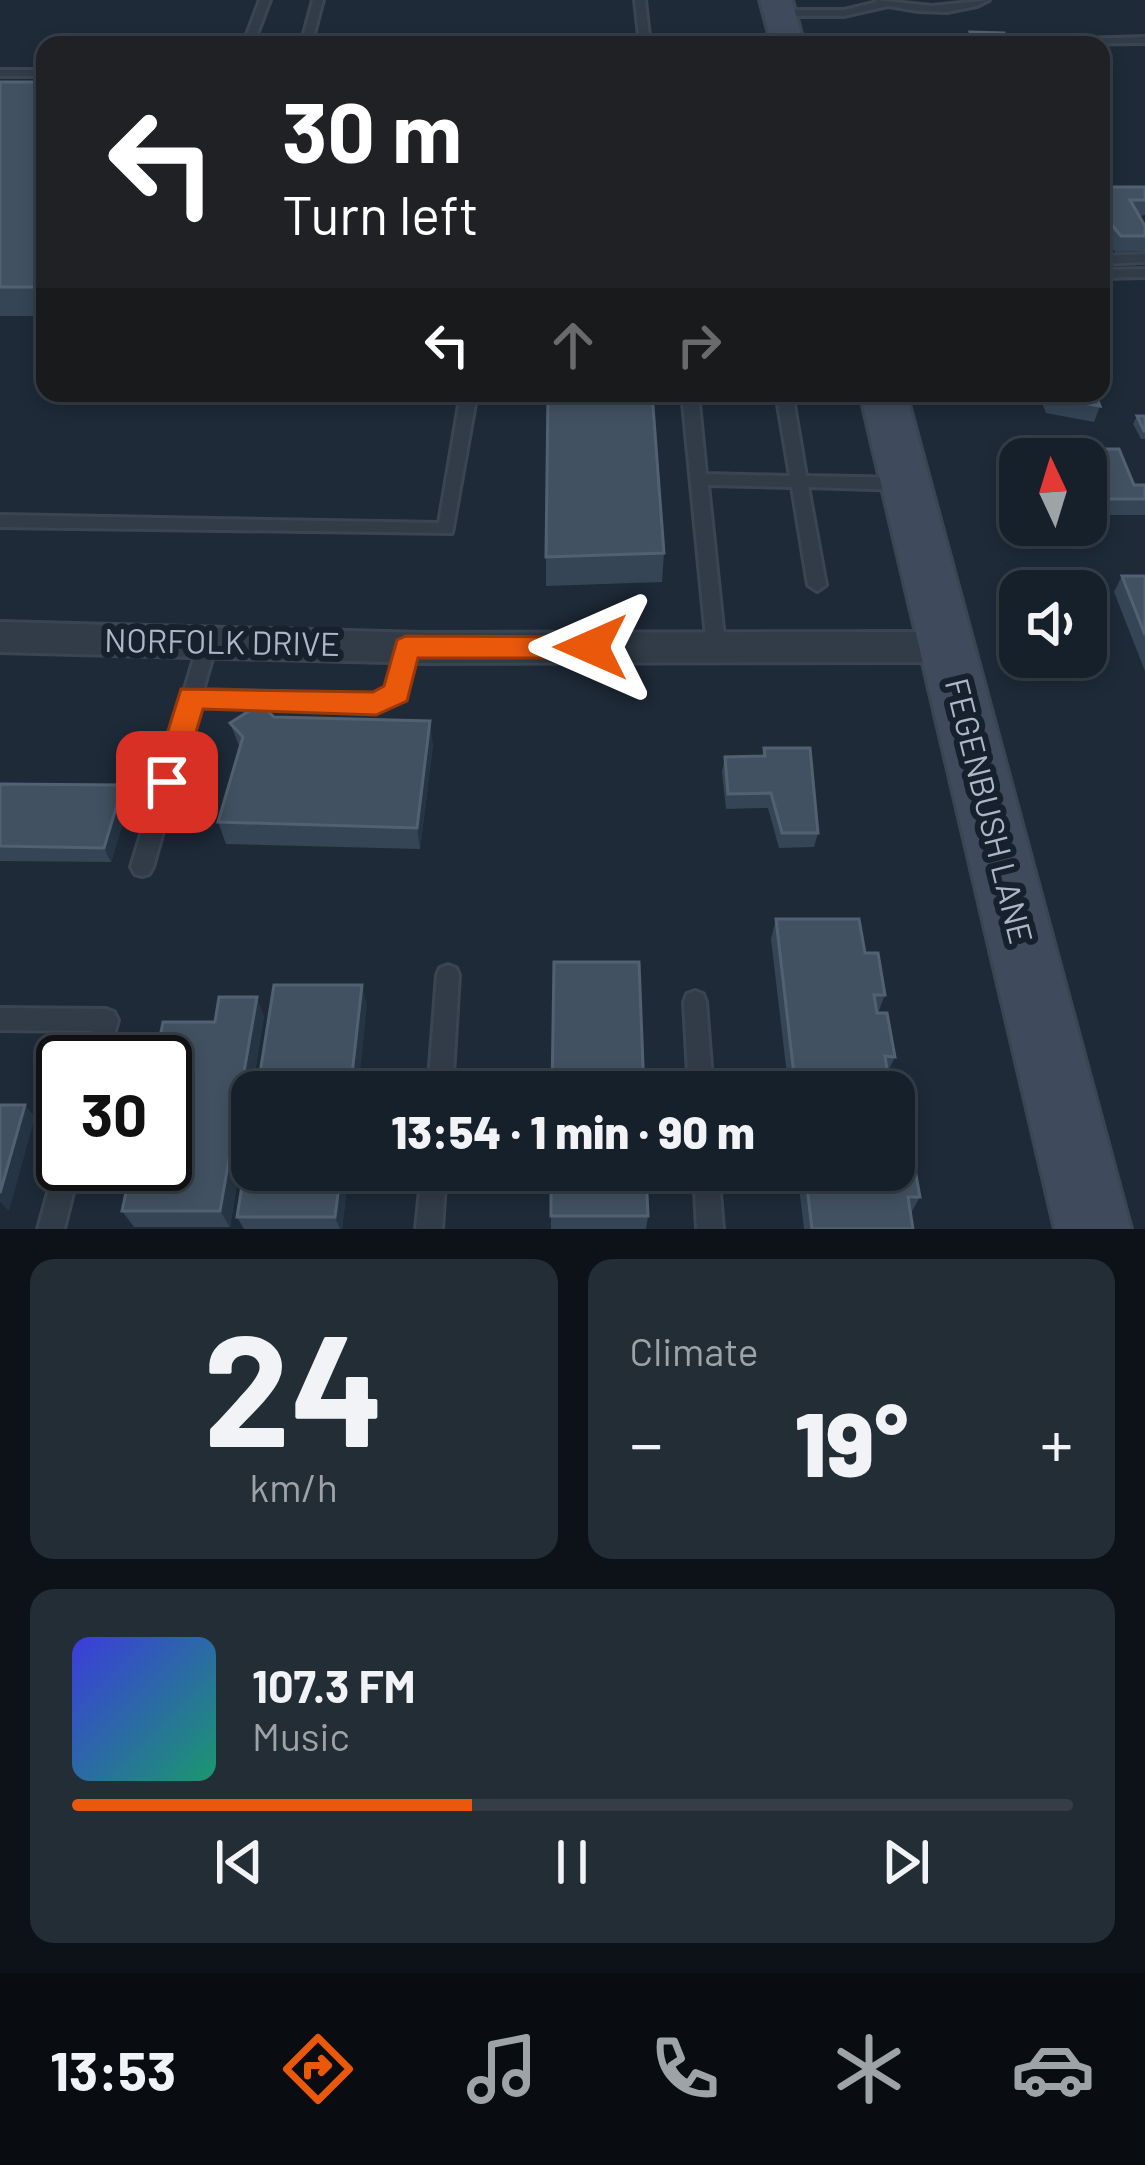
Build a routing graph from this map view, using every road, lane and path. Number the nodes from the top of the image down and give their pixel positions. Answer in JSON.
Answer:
{"nodes":[{"id":1,"x":265,"y":0,"type":"edge"},
{"id":2,"x":318,"y":0,"type":"edge"},
{"id":3,"x":640,"y":0,"type":"edge"},
{"id":4,"x":910,"y":0,"type":"edge"},
{"id":5,"x":965,"y":0,"type":"edge"},
{"id":6,"x":984,"y":0,"type":"edge"},
{"id":7,"x":947,"y":1,"type":"edge"},
{"id":8,"x":884,"y":2,"type":"edge"},
{"id":9,"x":781,"y":19,"type":"edge"},
{"id":10,"x":251,"y":36,"type":"edge"},
{"id":11,"x":308,"y":36,"type":"edge"},
{"id":12,"x":644,"y":36,"type":"edge"},
{"id":13,"x":1145,"y":40,"type":"edge"},
{"id":14,"x":1110,"y":41,"type":"edge"},
{"id":15,"x":0,"y":73,"type":"edge"},
{"id":16,"x":36,"y":73,"type":"edge"},
{"id":17,"x":1145,"y":258,"type":"edge"},
{"id":18,"x":1110,"y":260,"type":"edge"},
{"id":19,"x":1145,"y":273,"type":"edge"},
{"id":20,"x":1110,"y":274,"type":"edge"},
{"id":21,"x":468,"y":402,"type":"edge"},
{"id":22,"x":691,"y":402,"type":"edge"},
{"id":23,"x":786,"y":402,"type":"edge"},
{"id":24,"x":885,"y":402,"type":"edge"},
{"id":25,"x":699,"y":479,"type":"junction"},
{"id":26,"x":799,"y":482,"type":"junction"},
{"id":27,"x":906,"y":484,"type":"junction"},
{"id":28,"x":0,"y":521,"type":"edge"},
{"id":29,"x":817,"y":584,"type":"dead end"},
{"id":30,"x":0,"y":637,"type":"edge"},
{"id":31,"x":208,"y":642,"type":"junction"},
{"id":32,"x":406,"y":647,"type":"junction"},
{"id":33,"x":716,"y":647,"type":"junction"},
{"id":34,"x":948,"y":647,"type":"junction"},
{"id":35,"x":192,"y":697,"type":"junction"},
{"id":36,"x":142,"y":867,"type":"dead end"},
{"id":37,"x":448,"y":975,"type":"dead end"},
{"id":38,"x":695,"y":1002,"type":"dead end"},
{"id":39,"x":0,"y":1018,"type":"edge"},
{"id":40,"x":102,"y":1035,"type":"edge"},
{"id":41,"x":441,"y":1071,"type":"edge"},
{"id":42,"x":700,"y":1071,"type":"edge"},
{"id":43,"x":61,"y":1191,"type":"edge"},
{"id":44,"x":432,"y":1191,"type":"edge"},
{"id":45,"x":707,"y":1191,"type":"edge"},
{"id":46,"x":51,"y":1229,"type":"edge"},
{"id":47,"x":429,"y":1229,"type":"edge"},
{"id":48,"x":710,"y":1229,"type":"edge"},
{"id":49,"x":1093,"y":1229,"type":"edge"}],
"edges":[{"from":1,"to":10,"type":"lane"},
{"from":2,"to":11,"type":"lane"},
{"from":3,"to":12,"type":"lane"},
{"from":4,"to":7,"type":"lane"},
{"from":5,"to":7,"type":"lane"},
{"from":6,"to":8,"type":"lane"},
{"from":8,"to":9,"type":"lane"},
{"from":13,"to":14,"type":"lane"},
{"from":15,"to":16,"type":"lane"},
{"from":17,"to":18,"type":"lane"},
{"from":19,"to":20,"type":"lane"},
{"from":21,"to":28,"type":"lane"},
{"from":22,"to":25,"type":"lane"},
{"from":23,"to":26,"type":"lane"},
{"from":24,"to":27,"type":"main road","name":"FEGENBUSH LANE"},
{"from":25,"to":26,"type":"lane"},
{"from":25,"to":33,"type":"lane"},
{"from":26,"to":27,"type":"lane"},
{"from":26,"to":29,"type":"lane"},
{"from":27,"to":34,"type":"main road","name":"FEGENBUSH LANE"},
{"from":30,"to":31,"type":"street","name":"NORFOLK DRIVE"},
{"from":31,"to":32,"type":"street","name":"NORFOLK DRIVE"},
{"from":31,"to":35,"type":"lane"},
{"from":32,"to":33,"type":"street","name":"NORFOLK DRIVE"},
{"from":32,"to":35,"type":"lane"},
{"from":33,"to":34,"type":"street","name":"NORFOLK DRIVE"},
{"from":34,"to":49,"type":"main road","name":"FEGENBUSH LANE"},
{"from":35,"to":36,"type":"lane"},
{"from":37,"to":41,"type":"lane"},
{"from":38,"to":42,"type":"lane"},
{"from":39,"to":40,"type":"lane"},
{"from":43,"to":46,"type":"lane"},
{"from":44,"to":47,"type":"lane"},
{"from":45,"to":48,"type":"lane"}]}
